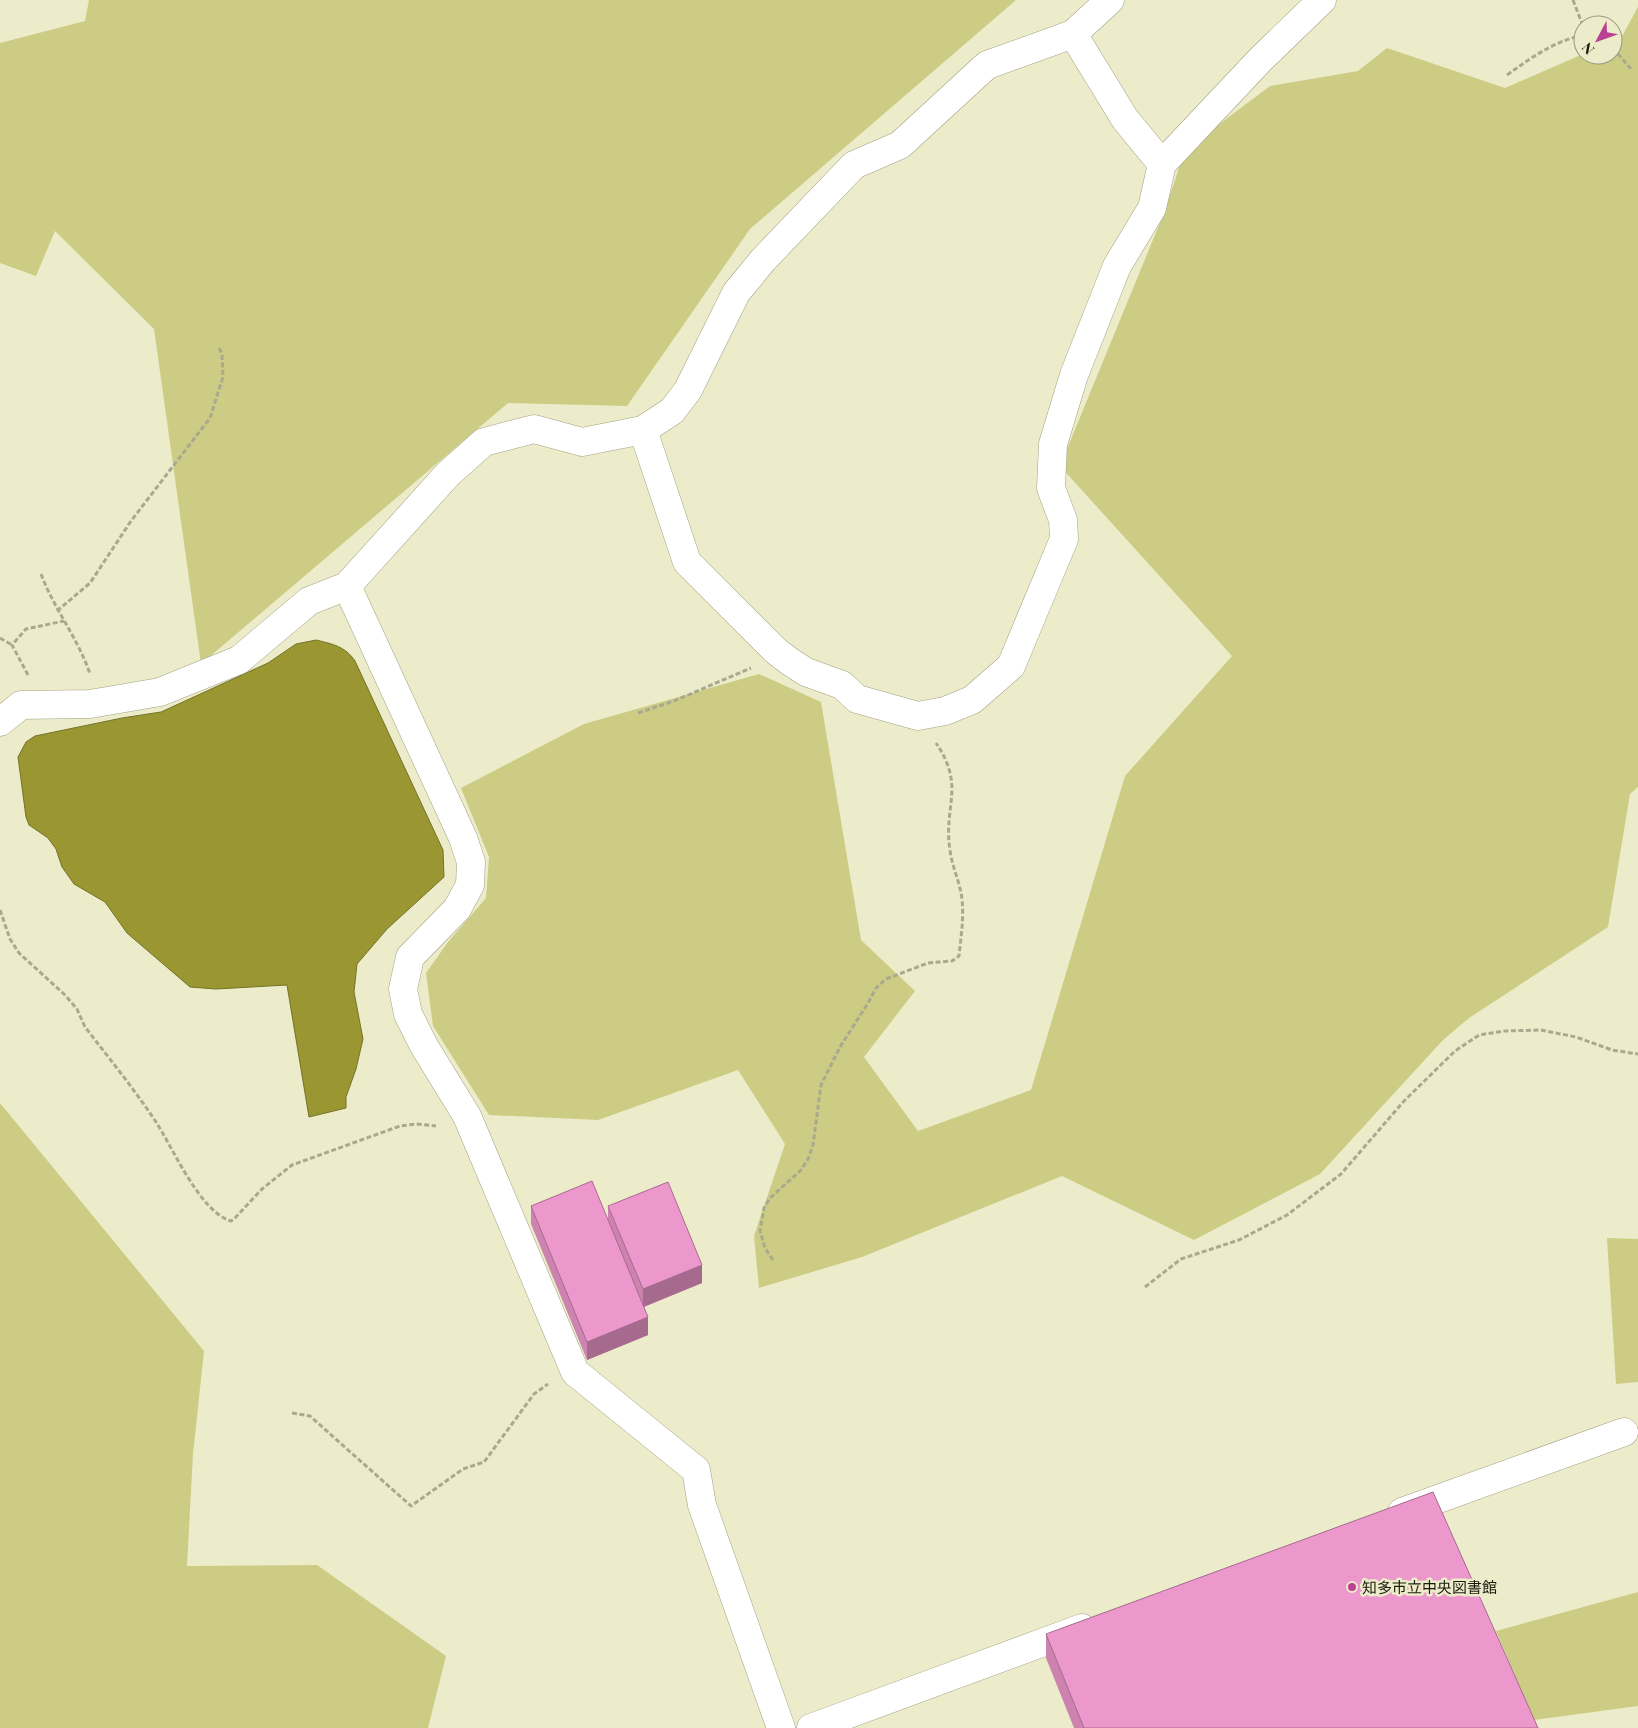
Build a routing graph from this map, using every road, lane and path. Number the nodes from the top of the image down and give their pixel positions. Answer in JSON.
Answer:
{"nodes":[{"id":1,"x":1110,"y":0,"type":"edge"},
{"id":2,"x":1322,"y":0,"type":"edge"},
{"id":3,"x":1573,"y":0,"type":"edge"},
{"id":4,"x":1579,"y":15,"type":"edge"},
{"id":5,"x":1073,"y":34,"type":"junction"},
{"id":6,"x":1573,"y":37,"type":"edge"},
{"id":7,"x":1623,"y":60,"type":"edge"},
{"id":8,"x":1631,"y":69,"type":"dead end"},
{"id":9,"x":1507,"y":75,"type":"dead end"},
{"id":10,"x":1162,"y":164,"type":"junction"},
{"id":11,"x":219,"y":347,"type":"dead end"},
{"id":12,"x":643,"y":430,"type":"junction"},
{"id":13,"x":40,"y":574,"type":"dead end"},
{"id":14,"x":347,"y":586,"type":"junction"},
{"id":15,"x":57,"y":611,"type":"junction"},
{"id":16,"x":64,"y":621,"type":"junction"},
{"id":17,"x":0,"y":638,"type":"edge"},
{"id":18,"x":12,"y":644,"type":"junction"},
{"id":19,"x":776,"y":651,"type":"junction"},
{"id":20,"x":95,"y":704,"type":"junction"},
{"id":21,"x":39,"y":705,"type":"junction"},
{"id":22,"x":638,"y":713,"type":"dead end"},
{"id":23,"x":918,"y":716,"type":"junction"},
{"id":24,"x":0,"y":722,"type":"edge"},
{"id":25,"x":0,"y":910,"type":"edge"},
{"id":26,"x":1638,"y":1054,"type":"edge"},
{"id":27,"x":467,"y":1116,"type":"junction"},
{"id":28,"x":772,"y":1260,"type":"dead end"},
{"id":29,"x":1144,"y":1287,"type":"dead end"},
{"id":30,"x":576,"y":1372,"type":"junction"},
{"id":31,"x":292,"y":1412,"type":"dead end"},
{"id":32,"x":1624,"y":1432,"type":"dead end"},
{"id":33,"x":1374,"y":1522,"type":"edge"},
{"id":34,"x":1106,"y":1620,"type":"edge"},
{"id":35,"x":781,"y":1728,"type":"edge"},
{"id":36,"x":811,"y":1728,"type":"edge"}],
"edges":[{"from":1,"to":5,"type":"street"},
{"from":2,"to":10,"type":"street"},
{"from":3,"to":4,"type":"path"},
{"from":5,"to":10,"type":"street"},
{"from":5,"to":12,"type":"street"},
{"from":6,"to":9,"type":"path"},
{"from":7,"to":8,"type":"path"},
{"from":10,"to":23,"type":"street"},
{"from":11,"to":15,"type":"path"},
{"from":12,"to":14,"type":"street"},
{"from":12,"to":19,"type":"street"},
{"from":13,"to":15,"type":"path"},
{"from":14,"to":20,"type":"street"},
{"from":14,"to":27,"type":"street"},
{"from":15,"to":16,"type":"path"},
{"from":16,"to":18,"type":"path"},
{"from":16,"to":20,"type":"path"},
{"from":17,"to":18,"type":"path"},
{"from":18,"to":21,"type":"path"},
{"from":19,"to":22,"type":"path"},
{"from":19,"to":23,"type":"street"},
{"from":20,"to":21,"type":"street"},
{"from":21,"to":24,"type":"street"},
{"from":23,"to":28,"type":"path"},
{"from":25,"to":27,"type":"path"},
{"from":26,"to":29,"type":"path"},
{"from":27,"to":30,"type":"street"},
{"from":30,"to":31,"type":"path"},
{"from":30,"to":35,"type":"street"},
{"from":32,"to":33,"type":"street"},
{"from":34,"to":36,"type":"street"}]}
